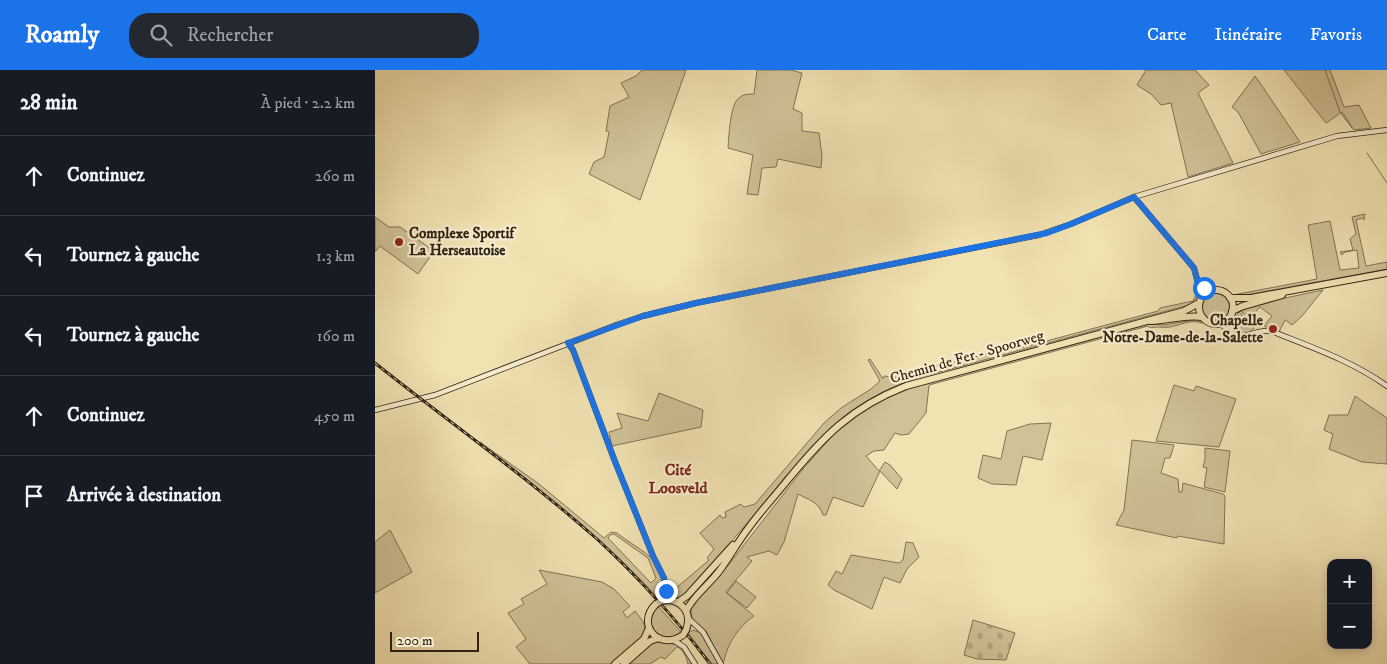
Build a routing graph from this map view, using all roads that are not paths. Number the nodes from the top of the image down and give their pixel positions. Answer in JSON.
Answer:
{"nodes":[{"id":1,"x":1387,"y":130,"type":"edge"},
{"id":2,"x":1134,"y":197,"type":"junction"},
{"id":3,"x":1387,"y":273,"type":"edge"},
{"id":4,"x":1198,"y":284,"type":"junction"},
{"id":5,"x":1295,"y":290,"type":"junction"},
{"id":6,"x":1210,"y":291,"type":"junction"},
{"id":7,"x":1230,"y":298,"type":"junction"},
{"id":8,"x":1200,"y":300,"type":"junction"},
{"id":9,"x":1232,"y":311,"type":"junction"},
{"id":10,"x":1202,"y":317,"type":"junction"},
{"id":11,"x":1229,"y":318,"type":"junction"},
{"id":12,"x":1140,"y":323,"type":"junction"},
{"id":13,"x":1220,"y":324,"type":"junction"},
{"id":14,"x":1231,"y":331,"type":"junction"},
{"id":15,"x":568,"y":343,"type":"junction"},
{"id":16,"x":1387,"y":386,"type":"edge"},
{"id":17,"x":375,"y":410,"type":"edge"},
{"id":18,"x":749,"y":527,"type":"junction"},
{"id":19,"x":666,"y":591,"type":"junction"},
{"id":20,"x":675,"y":601,"type":"junction"},
{"id":21,"x":659,"y":603,"type":"junction"},
{"id":22,"x":686,"y":610,"type":"junction"},
{"id":23,"x":689,"y":619,"type":"junction"},
{"id":24,"x":649,"y":628,"type":"junction"},
{"id":25,"x":700,"y":629,"type":"junction"},
{"id":26,"x":684,"y":632,"type":"junction"},
{"id":27,"x":659,"y":638,"type":"junction"},
{"id":28,"x":673,"y":640,"type":"junction"},
{"id":29,"x":684,"y":647,"type":"junction"},
{"id":30,"x":615,"y":664,"type":"edge"},
{"id":31,"x":623,"y":664,"type":"edge"},
{"id":32,"x":695,"y":664,"type":"edge"},
{"id":33,"x":721,"y":664,"type":"edge"}],
"edges":[{"from":1,"to":2,"type":"main road"},
{"from":2,"to":4,"type":"main road"},
{"from":2,"to":15,"type":"main road"},
{"from":3,"to":5,"type":"highway"},
{"from":4,"to":6,"type":"main road"},
{"from":4,"to":8,"type":"main road"},
{"from":5,"to":7,"type":"highway"},
{"from":5,"to":9,"type":"highway"},
{"from":6,"to":7,"type":"highway"},
{"from":6,"to":8,"type":"highway","name":"Chemin de Fer - Spoorweg"},
{"from":7,"to":9,"type":"highway"},
{"from":8,"to":10,"type":"highway"},
{"from":8,"to":12,"type":"highway","name":"Chemin de Fer - Spoorweg"},
{"from":9,"to":11,"type":"highway"},
{"from":10,"to":12,"type":"highway","name":"Chemin de Fer - Spoorweg"},
{"from":10,"to":13,"type":"highway","name":"Chemin de Fer - Spoorweg"},
{"from":11,"to":13,"type":"highway"},
{"from":11,"to":14,"type":"main road"},
{"from":12,"to":18,"type":"highway","name":"Chemin de Fer - Spoorweg"},
{"from":13,"to":14,"type":"main road"},
{"from":14,"to":16,"type":"main road"},
{"from":15,"to":17,"type":"main road"},
{"from":15,"to":19,"type":"main road"},
{"from":18,"to":20,"type":"highway"},
{"from":18,"to":22,"type":"highway","name":"Chemin de Fer - Spoorweg"},
{"from":19,"to":20,"type":"main road"},
{"from":19,"to":21,"type":"main road"},
{"from":20,"to":21,"type":"highway"},
{"from":20,"to":22,"type":"highway"},
{"from":21,"to":24,"type":"highway"},
{"from":22,"to":23,"type":"highway"},
{"from":23,"to":25,"type":"main road"},
{"from":23,"to":26,"type":"highway"},
{"from":24,"to":27,"type":"highway"},
{"from":24,"to":30,"type":"highway"},
{"from":25,"to":26,"type":"main road"},
{"from":25,"to":33,"type":"main road"},
{"from":26,"to":28,"type":"highway"},
{"from":26,"to":29,"type":"main road"},
{"from":27,"to":28,"type":"highway"},
{"from":27,"to":31,"type":"highway"},
{"from":28,"to":29,"type":"main road"},
{"from":29,"to":32,"type":"main road"}]}
